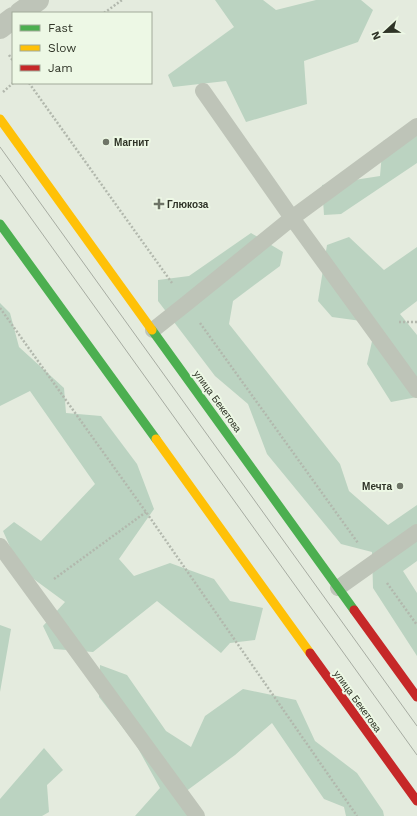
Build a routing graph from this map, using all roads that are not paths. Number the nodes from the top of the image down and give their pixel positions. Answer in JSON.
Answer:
{"nodes":[{"id":1,"x":38,"y":0,"type":"edge"},
{"id":2,"x":21,"y":12,"type":"edge"},
{"id":3,"x":12,"y":19,"type":"edge"},
{"id":4,"x":0,"y":28,"type":"edge"},
{"id":5,"x":203,"y":91,"type":"dead end"},
{"id":6,"x":0,"y":119,"type":"edge"},
{"id":7,"x":417,"y":126,"type":"edge"},
{"id":8,"x":292,"y":218,"type":"junction"},
{"id":9,"x":0,"y":224,"type":"edge"},
{"id":10,"x":153,"y":330,"type":"junction"},
{"id":11,"x":417,"y":390,"type":"edge"},
{"id":12,"x":417,"y":532,"type":"edge"},
{"id":13,"x":0,"y":546,"type":"edge"},
{"id":14,"x":338,"y":588,"type":"junction"},
{"id":15,"x":417,"y":697,"type":"edge"},
{"id":16,"x":417,"y":801,"type":"edge"},
{"id":17,"x":197,"y":816,"type":"edge"}],
"edges":[{"from":1,"to":2,"type":"street"},
{"from":3,"to":4,"type":"street"},
{"from":5,"to":8,"type":"lane"},
{"from":6,"to":10,"type":"main road","name":"улица Бекетова"},
{"from":7,"to":8,"type":"lane"},
{"from":8,"to":10,"type":"lane"},
{"from":8,"to":11,"type":"lane"},
{"from":9,"to":16,"type":"main road","name":"улица Бекетова"},
{"from":10,"to":14,"type":"main road","name":"улица Бекетова"},
{"from":12,"to":14,"type":"lane"},
{"from":13,"to":17,"type":"lane"},
{"from":14,"to":15,"type":"main road","name":"улица Бекетова"}]}
